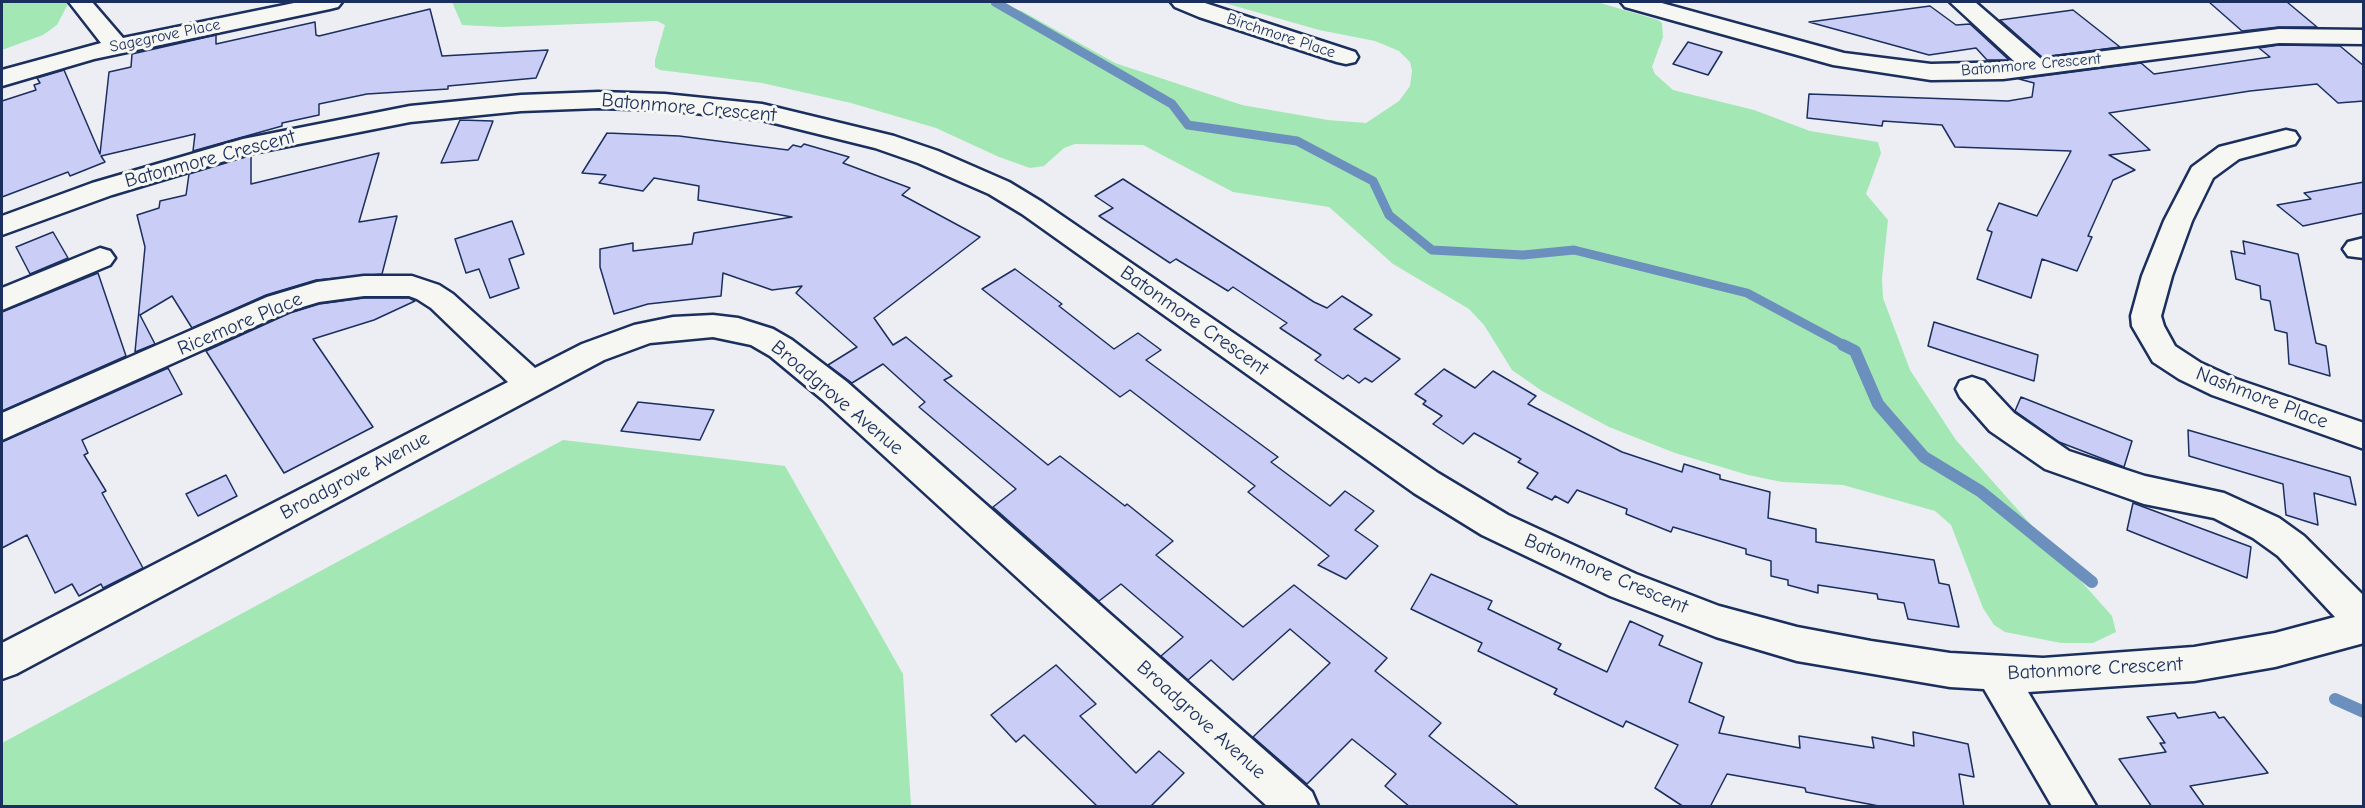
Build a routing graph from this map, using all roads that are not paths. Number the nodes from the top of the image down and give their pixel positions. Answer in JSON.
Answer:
{"nodes":[{"id":1,"x":80,"y":2,"type":"edge"},
{"id":2,"x":330,"y":2,"type":"edge"},
{"id":3,"x":1183,"y":2,"type":"edge"},
{"id":4,"x":1633,"y":2,"type":"edge"},
{"id":5,"x":1961,"y":2,"type":"edge"},
{"id":6,"x":2364,"y":37,"type":"edge"},
{"id":7,"x":117,"y":47,"type":"junction"},
{"id":8,"x":1346,"y":57,"type":"dead end"},
{"id":9,"x":2036,"y":67,"type":"junction"},
{"id":10,"x":2,"y":78,"type":"edge"},
{"id":11,"x":2286,"y":138,"type":"dead end"},
{"id":12,"x":2,"y":226,"type":"edge"},
{"id":13,"x":100,"y":258,"type":"dead end"},
{"id":14,"x":2,"y":300,"type":"edge"},
{"id":15,"x":530,"y":383,"type":"junction"},
{"id":16,"x":1972,"y":389,"type":"dead end"},
{"id":17,"x":2,"y":427,"type":"edge"},
{"id":18,"x":2364,"y":436,"type":"edge"},
{"id":19,"x":2364,"y":624,"type":"edge"},
{"id":20,"x":2,"y":662,"type":"edge"},
{"id":21,"x":1996,"y":674,"type":"junction"},
{"id":22,"x":1297,"y":807,"type":"edge"},
{"id":23,"x":2075,"y":807,"type":"edge"}],
"edges":[{"from":1,"to":7,"type":"street"},
{"from":2,"to":7,"type":"street","name":"Sagegrove Place"},
{"from":3,"to":8,"type":"street","name":"Birchmore Place"},
{"from":4,"to":9,"type":"street","name":"Batonmore Crescent"},
{"from":5,"to":9,"type":"street"},
{"from":6,"to":9,"type":"street","name":"Batonmore Crescent"},
{"from":7,"to":10,"type":"street","name":"Sagegrove Place"},
{"from":11,"to":18,"type":"street","name":"Nashmore Place"},
{"from":12,"to":21,"type":"street","name":"Batonmore Crescent"},
{"from":13,"to":14,"type":"street"},
{"from":15,"to":17,"type":"street","name":"Ricemore Place"},
{"from":15,"to":20,"type":"street","name":"Broadgrove Avenue"},
{"from":15,"to":22,"type":"street","name":"Broadgrove Avenue"},
{"from":16,"to":19,"type":"street"},
{"from":19,"to":21,"type":"street","name":"Batonmore Crescent"},
{"from":21,"to":23,"type":"street"}]}
